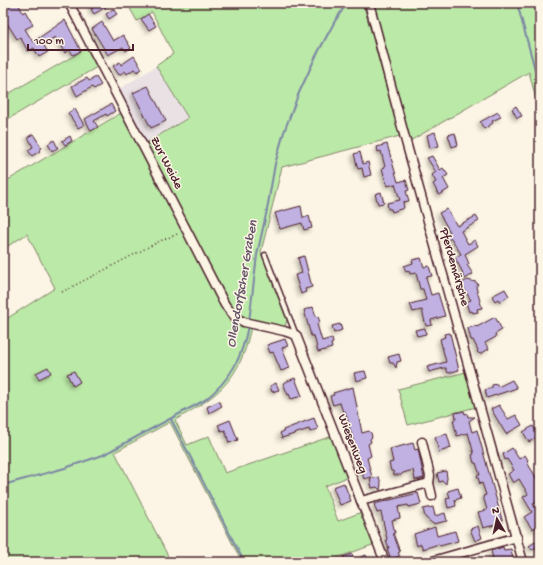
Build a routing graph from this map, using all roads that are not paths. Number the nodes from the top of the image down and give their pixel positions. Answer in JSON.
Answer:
{"nodes":[{"id":1,"x":69,"y":3,"type":"edge"},
{"id":2,"x":369,"y":3,"type":"edge"},
{"id":3,"x":265,"y":255,"type":"dead end"},
{"id":4,"x":296,"y":335,"type":"junction"},
{"id":5,"x":422,"y":442,"type":"dead end"},
{"id":6,"x":429,"y":483,"type":"junction"},
{"id":7,"x":432,"y":496,"type":"dead end"},
{"id":8,"x":361,"y":501,"type":"junction"},
{"id":9,"x":517,"y":537,"type":"junction"},
{"id":10,"x":385,"y":562,"type":"edge"},
{"id":11,"x":429,"y":562,"type":"edge"},
{"id":12,"x":523,"y":562,"type":"edge"}],
"edges":[{"from":1,"to":4,"type":"street","name":"Zur Weide"},
{"from":2,"to":9,"type":"street","name":"Pferdemärsche"},
{"from":3,"to":4,"type":"lane","name":"Wiesenweg"},
{"from":4,"to":8,"type":"street","name":"Wiesenweg"},
{"from":5,"to":6,"type":"street"},
{"from":6,"to":7,"type":"street"},
{"from":6,"to":8,"type":"street"},
{"from":8,"to":10,"type":"street","name":"Wiesenweg"},
{"from":9,"to":11,"type":"street"},
{"from":9,"to":12,"type":"street","name":"Pferdemärsche"}]}
